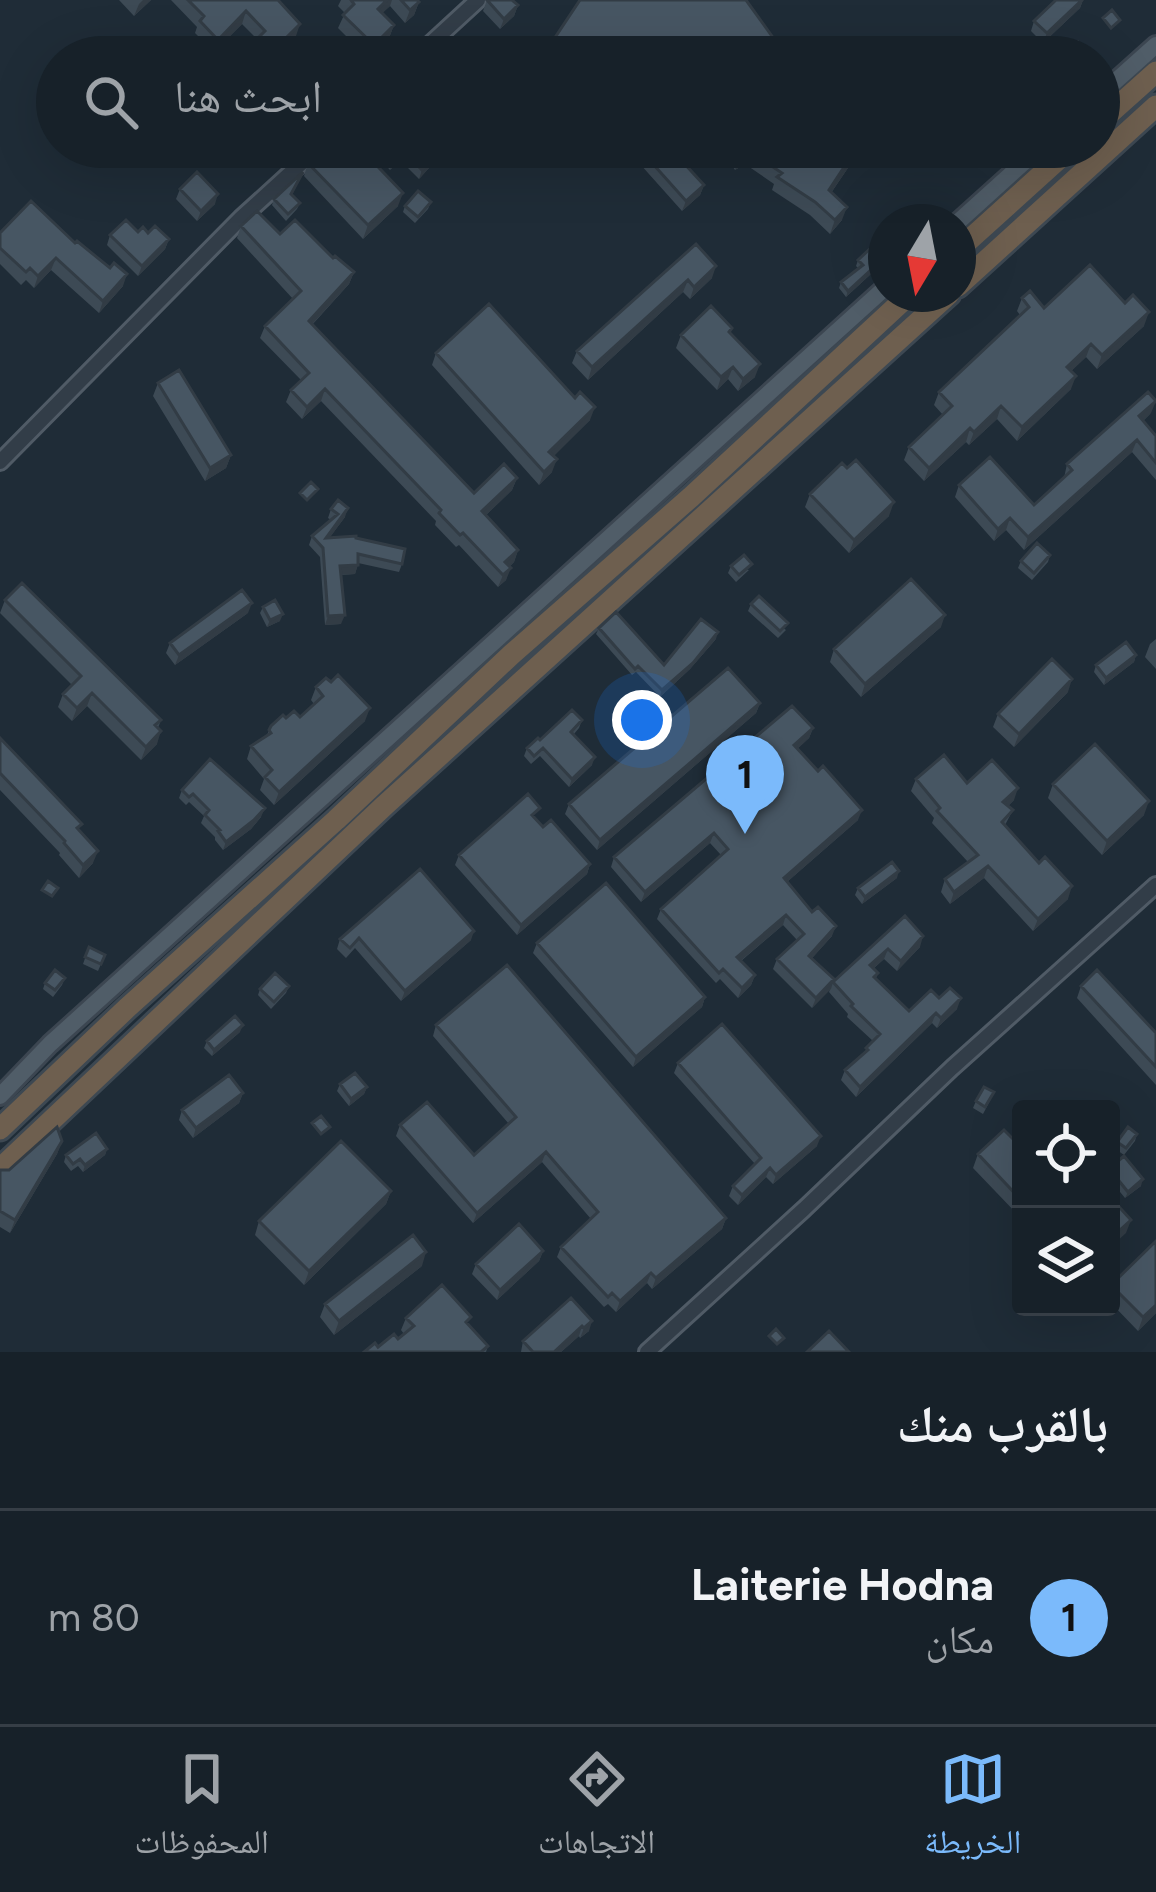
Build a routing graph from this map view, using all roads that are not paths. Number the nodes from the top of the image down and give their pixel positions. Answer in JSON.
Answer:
{"nodes":[{"id":1,"x":478,"y":0,"type":"edge"},
{"id":2,"x":439,"y":36,"type":"edge"},
{"id":3,"x":1156,"y":45,"type":"edge"},
{"id":4,"x":1156,"y":72,"type":"edge"},
{"id":5,"x":1120,"y":77,"type":"edge"},
{"id":6,"x":1120,"y":104,"type":"edge"},
{"id":7,"x":1156,"y":106,"type":"edge"},
{"id":8,"x":1120,"y":139,"type":"edge"},
{"id":9,"x":296,"y":168,"type":"edge"},
{"id":10,"x":1017,"y":168,"type":"edge"},
{"id":11,"x":1049,"y":168,"type":"edge"},
{"id":12,"x":1088,"y":168,"type":"edge"},
{"id":13,"x":1010,"y":203,"type":"junction"},
{"id":14,"x":976,"y":206,"type":"edge"},
{"id":15,"x":1028,"y":222,"type":"junction"},
{"id":16,"x":976,"y":234,"type":"edge"},
{"id":17,"x":976,"y":270,"type":"edge"},
{"id":18,"x":868,"y":303,"type":"edge"},
{"id":19,"x":890,"y":312,"type":"edge"},
{"id":20,"x":930,"y":312,"type":"edge"},
{"id":21,"x":0,"y":462,"type":"edge"},
{"id":22,"x":1156,"y":885,"type":"edge"},
{"id":23,"x":0,"y":1096,"type":"edge"},
{"id":24,"x":0,"y":1130,"type":"edge"},
{"id":25,"x":0,"y":1168,"type":"edge"},
{"id":26,"x":647,"y":1352,"type":"edge"}],
"edges":[{"from":1,"to":2,"type":"street"},
{"from":3,"to":5,"type":"main road"},
{"from":4,"to":6,"type":"highway"},
{"from":7,"to":8,"type":"highway"},
{"from":9,"to":21,"type":"street"},
{"from":10,"to":14,"type":"main road"},
{"from":11,"to":13,"type":"highway"},
{"from":12,"to":15,"type":"highway"},
{"from":13,"to":15,"type":"highway"},
{"from":13,"to":16,"type":"highway"},
{"from":15,"to":17,"type":"highway"},
{"from":18,"to":23,"type":"main road"},
{"from":19,"to":24,"type":"highway"},
{"from":20,"to":25,"type":"highway"},
{"from":22,"to":26,"type":"street"}]}
